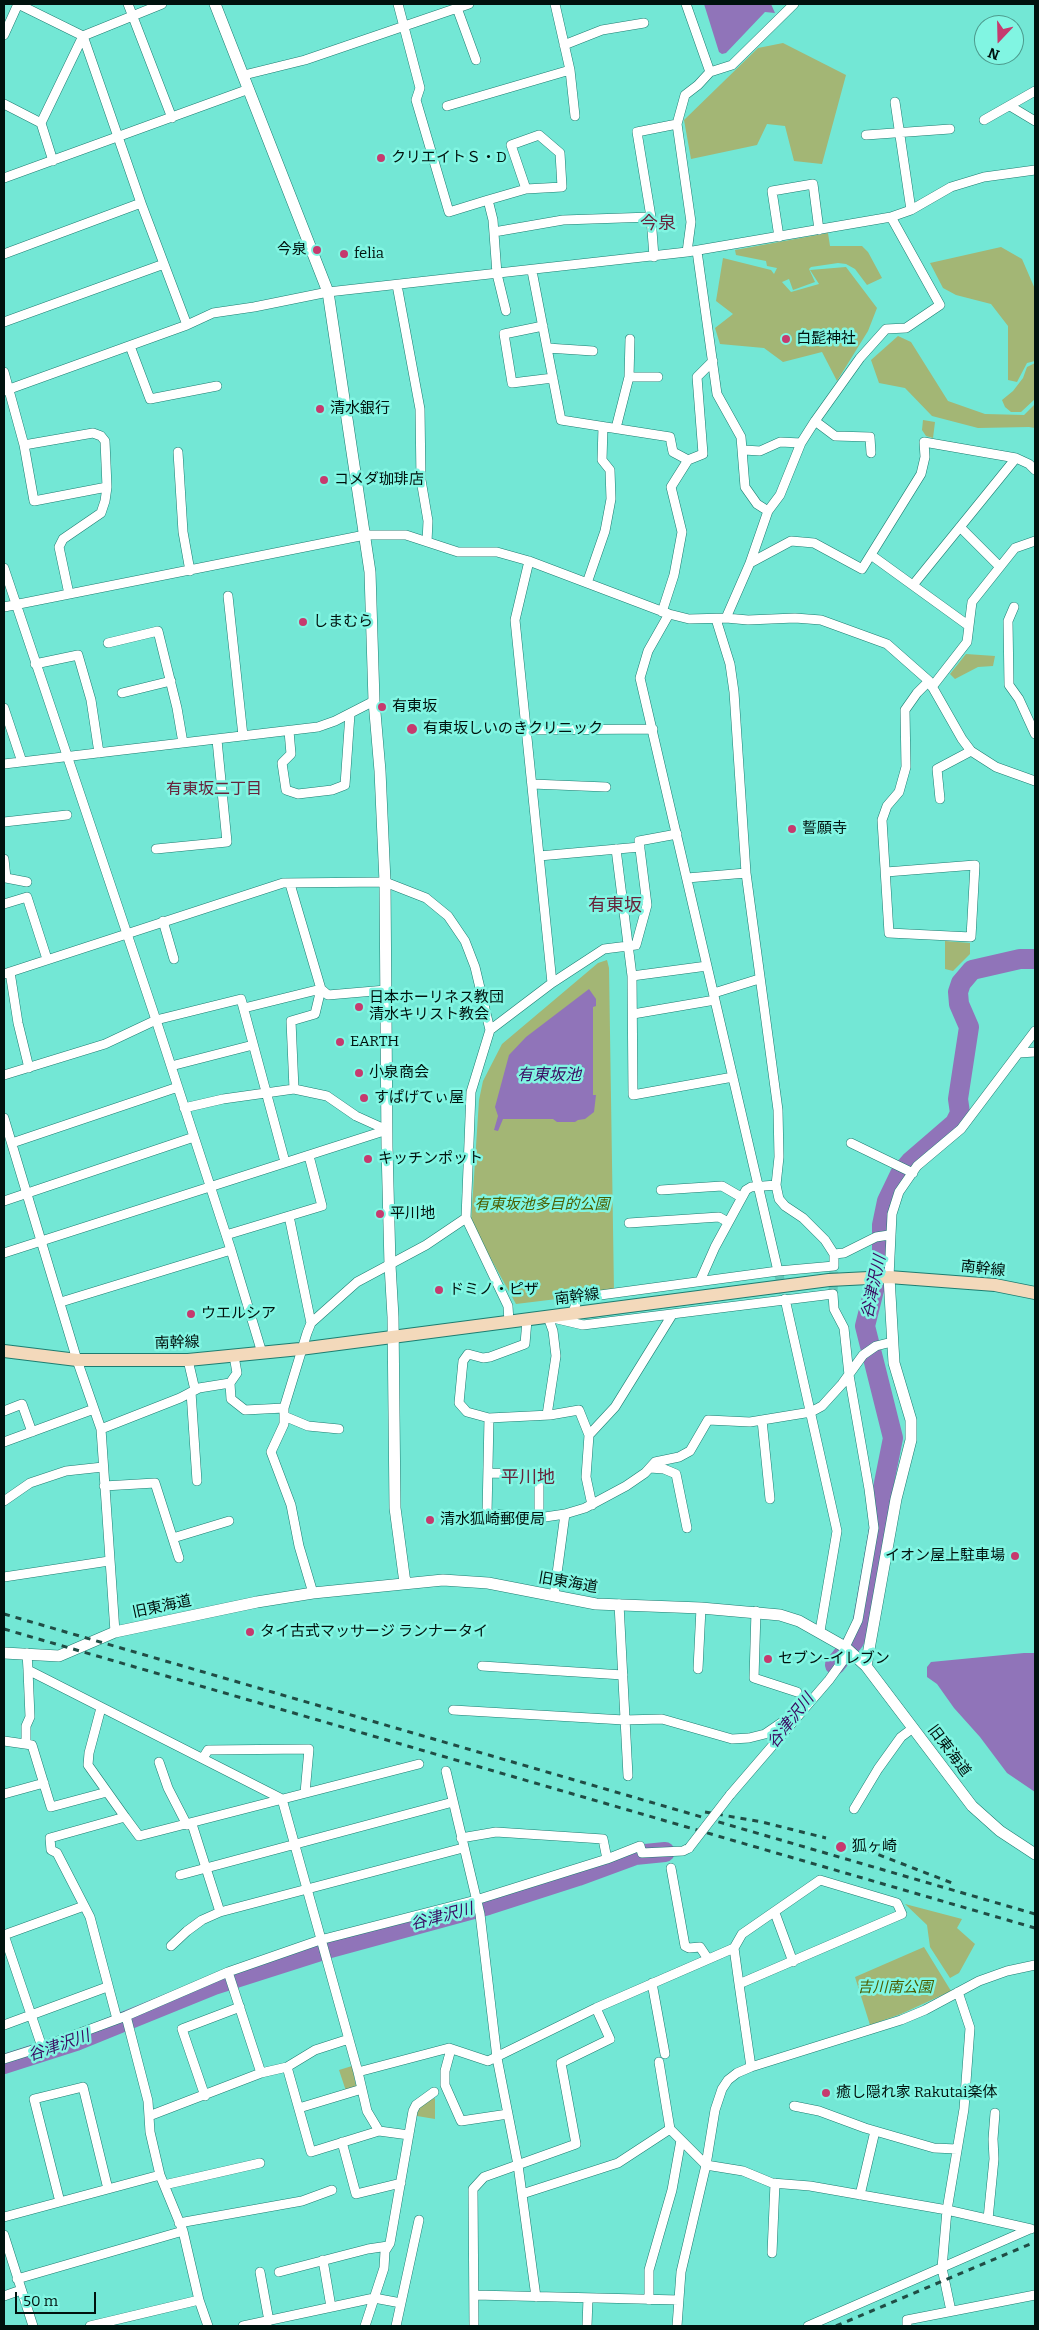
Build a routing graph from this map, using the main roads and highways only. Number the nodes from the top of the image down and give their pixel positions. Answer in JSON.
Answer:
{"nodes":[{"id":1,"x":1035,"y":1293,"type":"edge"},
{"id":2,"x":4,"y":1351,"type":"edge"}],
"edges":[{"from":1,"to":2,"type":"main road","name":"南幹線"}]}
